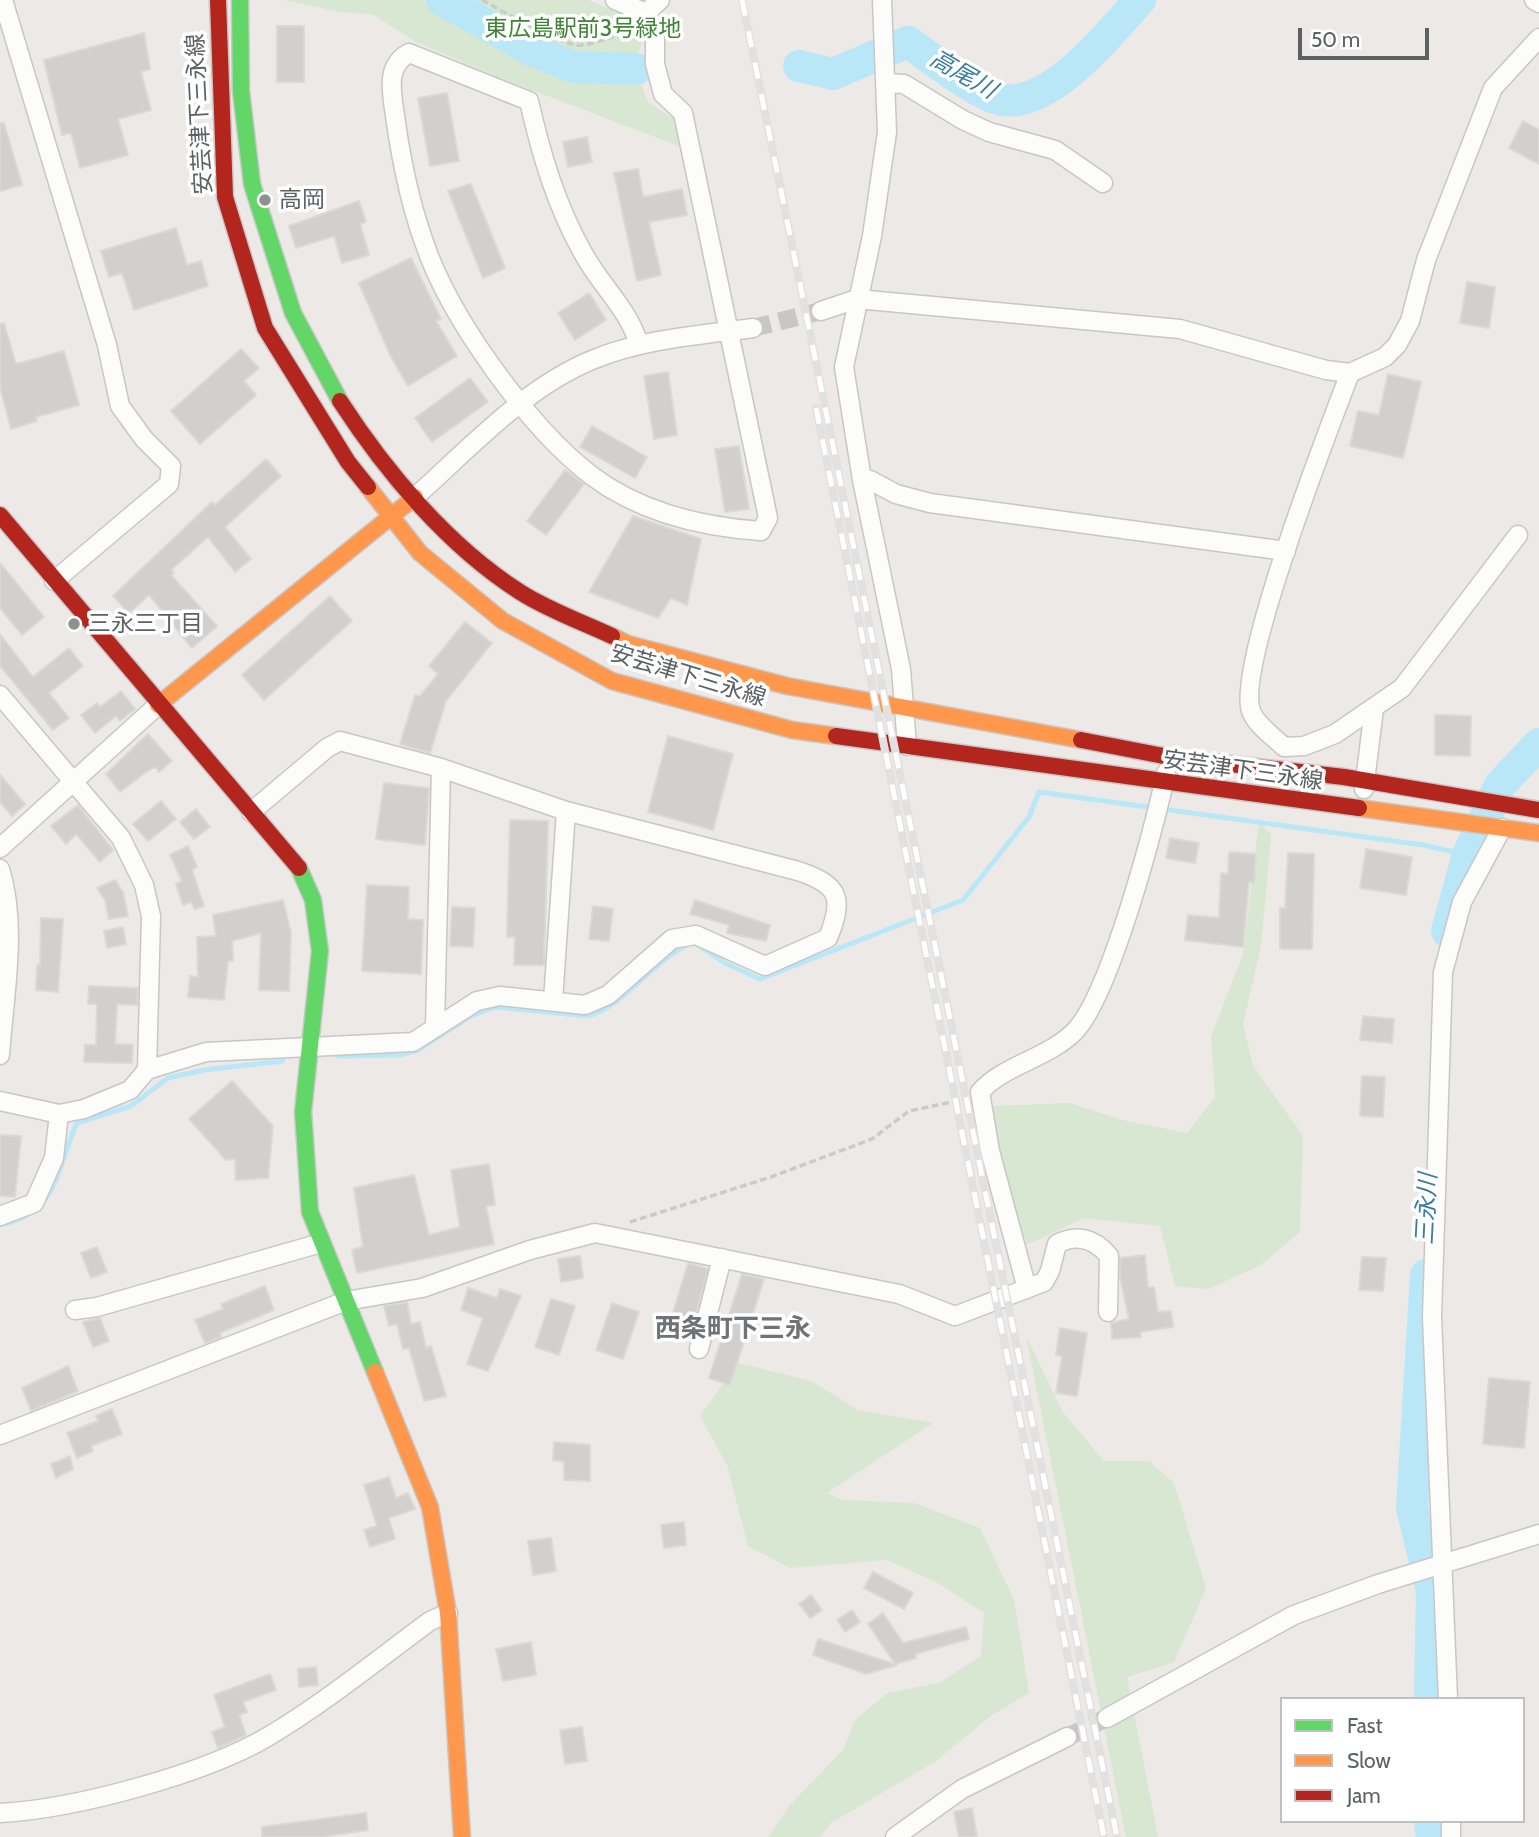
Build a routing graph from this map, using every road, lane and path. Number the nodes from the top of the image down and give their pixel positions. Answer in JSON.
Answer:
{"nodes":[{"id":1,"x":3,"y":0,"type":"edge"},
{"id":2,"x":218,"y":0,"type":"edge"},
{"id":3,"x":240,"y":0,"type":"edge"},
{"id":4,"x":482,"y":0,"type":"edge"},
{"id":5,"x":615,"y":0,"type":"edge"},
{"id":6,"x":660,"y":0,"type":"edge"},
{"id":7,"x":882,"y":0,"type":"edge"},
{"id":8,"x":1534,"y":0,"type":"edge"},
{"id":9,"x":1539,"y":3,"type":"edge"},
{"id":10,"x":646,"y":13,"type":"junction"},
{"id":11,"x":655,"y":38,"type":"junction"},
{"id":12,"x":1539,"y":38,"type":"edge"},
{"id":13,"x":886,"y":83,"type":"junction"},
{"id":14,"x":1103,"y":183,"type":"dead end"},
{"id":15,"x":857,"y":299,"type":"junction"},
{"id":16,"x":821,"y":312,"type":"tunnel mouth"},
{"id":17,"x":754,"y":328,"type":"tunnel mouth"},
{"id":18,"x":726,"y":331,"type":"junction"},
{"id":19,"x":639,"y":345,"type":"junction"},
{"id":20,"x":1350,"y":373,"type":"junction"},
{"id":21,"x":522,"y":403,"type":"junction"},
{"id":22,"x":862,"y":480,"type":"junction"},
{"id":23,"x":415,"y":497,"type":"junction"},
{"id":24,"x":0,"y":515,"type":"edge"},
{"id":25,"x":391,"y":515,"type":"junction"},
{"id":26,"x":1518,"y":535,"type":"dead end"},
{"id":27,"x":1286,"y":551,"type":"junction"},
{"id":28,"x":54,"y":581,"type":"junction"},
{"id":29,"x":0,"y":695,"type":"edge"},
{"id":30,"x":158,"y":705,"type":"junction"},
{"id":31,"x":903,"y":705,"type":"junction"},
{"id":32,"x":1374,"y":709,"type":"junction"},
{"id":33,"x":907,"y":746,"type":"junction"},
{"id":34,"x":1169,"y":757,"type":"junction"},
{"id":35,"x":441,"y":768,"type":"junction"},
{"id":36,"x":72,"y":780,"type":"junction"},
{"id":37,"x":1365,"y":781,"type":"junction"},
{"id":38,"x":1159,"y":800,"type":"junction"},
{"id":39,"x":1363,"y":810,"type":"junction"},
{"id":40,"x":1539,"y":810,"type":"edge"},
{"id":41,"x":566,"y":811,"type":"junction"},
{"id":42,"x":251,"y":812,"type":"junction"},
{"id":43,"x":1502,"y":828,"type":"junction"},
{"id":44,"x":1539,"y":833,"type":"edge"},
{"id":45,"x":0,"y":848,"type":"edge"},
{"id":46,"x":0,"y":869,"type":"edge"},
{"id":47,"x":553,"y":1001,"type":"junction"},
{"id":48,"x":435,"y":1027,"type":"junction"},
{"id":49,"x":312,"y":1045,"type":"junction"},
{"id":50,"x":0,"y":1055,"type":"edge"},
{"id":51,"x":147,"y":1070,"type":"junction"},
{"id":52,"x":979,"y":1092,"type":"junction"},
{"id":53,"x":0,"y":1101,"type":"edge"},
{"id":54,"x":59,"y":1114,"type":"junction"},
{"id":55,"x":0,"y":1216,"type":"edge"},
{"id":56,"x":595,"y":1233,"type":"junction"},
{"id":57,"x":321,"y":1243,"type":"junction"},
{"id":58,"x":722,"y":1258,"type":"junction"},
{"id":59,"x":1027,"y":1289,"type":"junction"},
{"id":60,"x":346,"y":1301,"type":"junction"},
{"id":61,"x":75,"y":1310,"type":"dead end"},
{"id":62,"x":1108,"y":1312,"type":"dead end"},
{"id":63,"x":699,"y":1349,"type":"dead end"},
{"id":64,"x":0,"y":1436,"type":"edge"},
{"id":65,"x":1539,"y":1534,"type":"edge"},
{"id":66,"x":1440,"y":1566,"type":"junction"},
{"id":67,"x":448,"y":1613,"type":"junction"},
{"id":68,"x":1448,"y":1697,"type":"edge"},
{"id":69,"x":1107,"y":1718,"type":"tunnel mouth"},
{"id":70,"x":1067,"y":1737,"type":"tunnel mouth"},
{"id":71,"x":0,"y":1813,"type":"edge"},
{"id":72,"x":462,"y":1837,"type":"edge"},
{"id":73,"x":895,"y":1837,"type":"edge"}],
"edges":[{"from":1,"to":28,"type":"street"},
{"from":2,"to":25,"type":"main road","name":"安芸津下三永線"},
{"from":3,"to":23,"type":"main road","name":"安芸津下三永線"},
{"from":4,"to":11,"type":"path"},
{"from":5,"to":10,"type":"street"},
{"from":6,"to":10,"type":"street"},
{"from":7,"to":13,"type":"street"},
{"from":8,"to":9,"type":"street"},
{"from":10,"to":11,"type":"street"},
{"from":11,"to":18,"type":"street"},
{"from":12,"to":20,"type":"street"},
{"from":13,"to":14,"type":"street"},
{"from":13,"to":15,"type":"street"},
{"from":15,"to":16,"type":"street"},
{"from":15,"to":20,"type":"street"},
{"from":15,"to":22,"type":"street"},
{"from":17,"to":18,"type":"street"},
{"from":18,"to":19,"type":"street"},
{"from":18,"to":21,"type":"street"},
{"from":19,"to":21,"type":"street"},
{"from":19,"to":21,"type":"street"},
{"from":20,"to":27,"type":"street"},
{"from":21,"to":23,"type":"street"},
{"from":22,"to":27,"type":"street"},
{"from":22,"to":31,"type":"street"},
{"from":23,"to":25,"type":"main road"},
{"from":23,"to":31,"type":"main road","name":"安芸津下三永線"},
{"from":24,"to":28,"type":"main road"},
{"from":25,"to":30,"type":"main road"},
{"from":25,"to":33,"type":"main road","name":"安芸津下三永線"},
{"from":26,"to":32,"type":"street"},
{"from":27,"to":32,"type":"street"},
{"from":28,"to":30,"type":"main road"},
{"from":29,"to":36,"type":"street"},
{"from":30,"to":36,"type":"street"},
{"from":30,"to":42,"type":"main road"},
{"from":31,"to":33,"type":"street"},
{"from":31,"to":34,"type":"main road","name":"安芸津下三永線"},
{"from":32,"to":37,"type":"street"},
{"from":33,"to":38,"type":"main road","name":"安芸津下三永線"},
{"from":34,"to":37,"type":"main road","name":"安芸津下三永線"},
{"from":34,"to":38,"type":"street"},
{"from":35,"to":41,"type":"street"},
{"from":35,"to":42,"type":"street"},
{"from":35,"to":48,"type":"street"},
{"from":36,"to":45,"type":"street"},
{"from":36,"to":51,"type":"street"},
{"from":37,"to":39,"type":"street"},
{"from":37,"to":40,"type":"main road","name":"安芸津下三永線"},
{"from":38,"to":39,"type":"main road","name":"安芸津下三永線"},
{"from":38,"to":52,"type":"street"},
{"from":39,"to":43,"type":"main road","name":"安芸津下三永線"},
{"from":41,"to":47,"type":"street"},
{"from":41,"to":47,"type":"street"},
{"from":42,"to":49,"type":"main road"},
{"from":43,"to":44,"type":"main road","name":"安芸津下三永線"},
{"from":43,"to":66,"type":"street"},
{"from":46,"to":50,"type":"street"},
{"from":47,"to":48,"type":"street"},
{"from":48,"to":49,"type":"street"},
{"from":49,"to":51,"type":"street"},
{"from":49,"to":57,"type":"main road"},
{"from":51,"to":54,"type":"street"},
{"from":52,"to":56,"type":"path"},
{"from":52,"to":59,"type":"street"},
{"from":53,"to":54,"type":"street"},
{"from":54,"to":55,"type":"street"},
{"from":56,"to":58,"type":"street"},
{"from":56,"to":60,"type":"street"},
{"from":57,"to":60,"type":"main road"},
{"from":57,"to":61,"type":"street"},
{"from":58,"to":59,"type":"street"},
{"from":58,"to":63,"type":"street"},
{"from":59,"to":62,"type":"street"},
{"from":60,"to":64,"type":"street"},
{"from":60,"to":67,"type":"main road"},
{"from":65,"to":66,"type":"street"},
{"from":66,"to":68,"type":"street"},
{"from":66,"to":69,"type":"street"},
{"from":67,"to":71,"type":"street"},
{"from":67,"to":72,"type":"main road"},
{"from":70,"to":73,"type":"street"}]}
